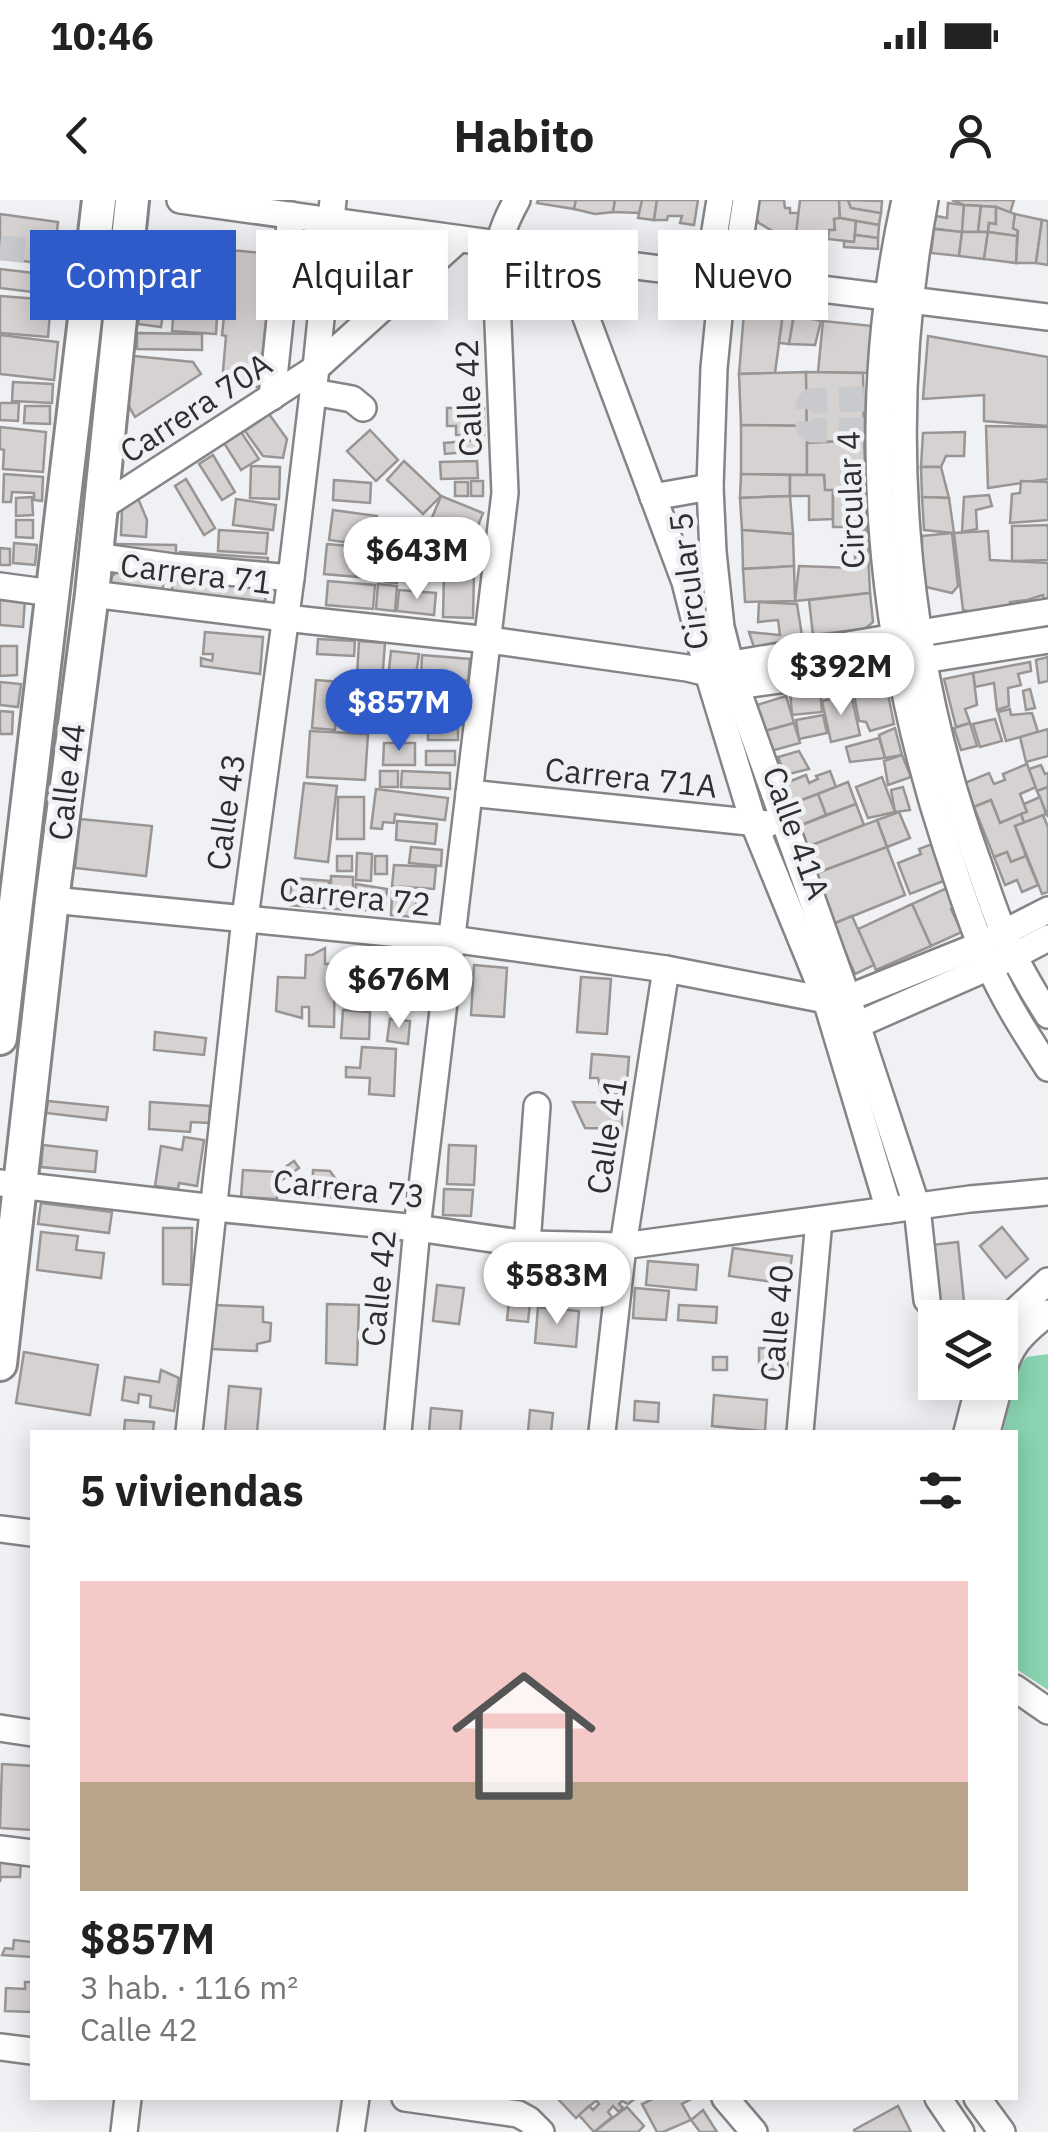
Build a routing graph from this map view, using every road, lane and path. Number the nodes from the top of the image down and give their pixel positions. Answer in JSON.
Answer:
{"nodes":[{"id":1,"x":100,"y":200,"type":"edge"},
{"id":2,"x":132,"y":200,"type":"edge"},
{"id":3,"x":180,"y":200,"type":"edge"},
{"id":4,"x":517,"y":200,"type":"edge"},
{"id":5,"x":720,"y":200,"type":"edge"},
{"id":6,"x":746,"y":200,"type":"edge"},
{"id":7,"x":905,"y":200,"type":"edge"},
{"id":8,"x":926,"y":200,"type":"edge"},
{"id":9,"x":332,"y":210,"type":"edge"},
{"id":10,"x":291,"y":215,"type":"junction"},
{"id":11,"x":96,"y":230,"type":"edge"},
{"id":12,"x":502,"y":230,"type":"edge"},
{"id":13,"x":715,"y":230,"type":"edge"},
{"id":14,"x":741,"y":230,"type":"edge"},
{"id":15,"x":460,"y":239,"type":"junction"},
{"id":16,"x":468,"y":240,"type":"edge"},
{"id":17,"x":828,"y":289,"type":"edge"},
{"id":18,"x":900,"y":298,"type":"junction"},
{"id":19,"x":1048,"y":317,"type":"edge"},
{"id":20,"x":85,"y":320,"type":"edge"},
{"id":21,"x":498,"y":320,"type":"edge"},
{"id":22,"x":587,"y":320,"type":"edge"},
{"id":23,"x":718,"y":320,"type":"edge"},
{"id":24,"x":315,"y":380,"type":"junction"},
{"id":25,"x":272,"y":398,"type":"junction"},
{"id":26,"x":363,"y":408,"type":"dead end"},
{"id":27,"x":892,"y":487,"type":"junction"},
{"id":28,"x":710,"y":488,"type":"junction"},
{"id":29,"x":653,"y":498,"type":"junction"},
{"id":30,"x":100,"y":508,"type":"junction"},
{"id":31,"x":95,"y":556,"type":"junction"},
{"id":32,"x":290,"y":578,"type":"junction"},
{"id":33,"x":0,"y":586,"type":"edge"},
{"id":34,"x":52,"y":593,"type":"junction"},
{"id":35,"x":92,"y":594,"type":"junction"},
{"id":36,"x":1048,"y":612,"type":"edge"},
{"id":37,"x":285,"y":618,"type":"junction"},
{"id":38,"x":920,"y":633,"type":"junction"},
{"id":39,"x":894,"y":638,"type":"junction"},
{"id":40,"x":489,"y":640,"type":"junction"},
{"id":41,"x":1048,"y":640,"type":"edge"},
{"id":42,"x":911,"y":662,"type":"junction"},
{"id":43,"x":726,"y":674,"type":"junction"},
{"id":44,"x":470,"y":793,"type":"junction"},
{"id":45,"x":754,"y":824,"type":"junction"},
{"id":46,"x":786,"y":824,"type":"junction"},
{"id":47,"x":9,"y":885,"type":"edge"},
{"id":48,"x":52,"y":900,"type":"junction"},
{"id":49,"x":1048,"y":910,"type":"edge"},
{"id":50,"x":244,"y":918,"type":"junction"},
{"id":51,"x":1048,"y":938,"type":"edge"},
{"id":52,"x":451,"y":939,"type":"junction"},
{"id":53,"x":997,"y":950,"type":"junction"},
{"id":54,"x":666,"y":969,"type":"junction"},
{"id":55,"x":837,"y":999,"type":"junction"},
{"id":56,"x":1048,"y":1015,"type":"edge"},
{"id":57,"x":858,"y":1026,"type":"junction"},
{"id":58,"x":0,"y":1038,"type":"edge"},
{"id":59,"x":1048,"y":1068,"type":"edge"},
{"id":60,"x":537,"y":1106,"type":"dead end"},
{"id":61,"x":9,"y":1184,"type":"edge"},
{"id":62,"x":1048,"y":1192,"type":"edge"},
{"id":63,"x":917,"y":1206,"type":"junction"},
{"id":64,"x":215,"y":1208,"type":"junction"},
{"id":65,"x":890,"y":1210,"type":"junction"},
{"id":66,"x":819,"y":1220,"type":"junction"},
{"id":67,"x":417,"y":1228,"type":"junction"},
{"id":68,"x":527,"y":1244,"type":"junction"},
{"id":69,"x":623,"y":1246,"type":"junction"},
{"id":70,"x":1048,"y":1281,"type":"edge"},
{"id":71,"x":927,"y":1300,"type":"dead end"},
{"id":72,"x":1018,"y":1308,"type":"edge"},
{"id":73,"x":1048,"y":1312,"type":"edge"},
{"id":74,"x":1018,"y":1339,"type":"edge"},
{"id":75,"x":0,"y":1364,"type":"edge"},
{"id":76,"x":976,"y":1400,"type":"edge"},
{"id":77,"x":995,"y":1400,"type":"edge"},
{"id":78,"x":189,"y":1430,"type":"edge"},
{"id":79,"x":398,"y":1430,"type":"edge"},
{"id":80,"x":602,"y":1430,"type":"edge"},
{"id":81,"x":800,"y":1430,"type":"edge"},
{"id":82,"x":968,"y":1430,"type":"edge"},
{"id":83,"x":988,"y":1430,"type":"edge"},
{"id":84,"x":0,"y":1529,"type":"edge"},
{"id":85,"x":30,"y":1533,"type":"edge"},
{"id":86,"x":1018,"y":1690,"type":"edge"},
{"id":87,"x":1048,"y":1711,"type":"edge"},
{"id":88,"x":0,"y":1728,"type":"edge"},
{"id":89,"x":30,"y":1734,"type":"edge"},
{"id":90,"x":0,"y":1850,"type":"edge"},
{"id":91,"x":30,"y":1853,"type":"edge"},
{"id":92,"x":0,"y":2047,"type":"edge"},
{"id":93,"x":30,"y":2051,"type":"edge"},
{"id":94,"x":128,"y":2100,"type":"edge"},
{"id":95,"x":356,"y":2100,"type":"edge"},
{"id":96,"x":419,"y":2100,"type":"edge"},
{"id":97,"x":727,"y":2100,"type":"edge"},
{"id":98,"x":939,"y":2100,"type":"edge"},
{"id":99,"x":978,"y":2100,"type":"edge"},
{"id":100,"x":518,"y":2114,"type":"edge"},
{"id":101,"x":124,"y":2132,"type":"edge"},
{"id":102,"x":351,"y":2132,"type":"edge"},
{"id":103,"x":542,"y":2132,"type":"edge"},
{"id":104,"x":754,"y":2132,"type":"edge"},
{"id":105,"x":961,"y":2132,"type":"edge"},
{"id":106,"x":1002,"y":2132,"type":"edge"}],
"edges":[{"from":1,"to":11,"type":"main road","name":"Calle 44"},
{"from":2,"to":30,"type":"main road","name":"Calle 44"},
{"from":3,"to":10,"type":"street"},
{"from":4,"to":12,"type":"street","name":"Calle 42"},
{"from":5,"to":13,"type":"street","name":"Circular 5"},
{"from":6,"to":14,"type":"street","name":"Circular 5"},
{"from":7,"to":18,"type":"street","name":"Circular 4"},
{"from":8,"to":18,"type":"street","name":"Circular 4"},
{"from":9,"to":10,"type":"street"},
{"from":9,"to":15,"type":"street"},
{"from":9,"to":24,"type":"street","name":"Calle 43"},
{"from":10,"to":25,"type":"street"},
{"from":15,"to":16,"type":"street"},
{"from":15,"to":24,"type":"street","name":"Carrera 70A"},
{"from":17,"to":18,"type":"street"},
{"from":18,"to":19,"type":"street"},
{"from":18,"to":27,"type":"street","name":"Circular 4"},
{"from":18,"to":27,"type":"street","name":"Circular 4"},
{"from":20,"to":34,"type":"main road","name":"Calle 44"},
{"from":21,"to":40,"type":"street","name":"Calle 42"},
{"from":22,"to":29,"type":"street","name":"Calle 41A"},
{"from":23,"to":28,"type":"street","name":"Circular 5"},
{"from":24,"to":25,"type":"street","name":"Carrera 70A"},
{"from":24,"to":26,"type":"street"},
{"from":24,"to":32,"type":"street","name":"Calle 43"},
{"from":25,"to":30,"type":"street","name":"Carrera 70A"},
{"from":27,"to":38,"type":"street","name":"Circular 4"},
{"from":27,"to":39,"type":"street","name":"Circular 4"},
{"from":28,"to":29,"type":"street"},
{"from":28,"to":43,"type":"street","name":"Circular 5"},
{"from":29,"to":43,"type":"street","name":"Calle 41A"},
{"from":30,"to":31,"type":"main road","name":"Calle 44"},
{"from":31,"to":32,"type":"street"},
{"from":31,"to":35,"type":"main road","name":"Calle 44"},
{"from":32,"to":37,"type":"street","name":"Calle 43"},
{"from":33,"to":34,"type":"street"},
{"from":34,"to":47,"type":"main road","name":"Calle 44"},
{"from":35,"to":37,"type":"street","name":"Carrera 71"},
{"from":35,"to":48,"type":"main road","name":"Calle 44"},
{"from":36,"to":38,"type":"street","name":"Carrera 71"},
{"from":37,"to":40,"type":"street","name":"Carrera 71"},
{"from":37,"to":50,"type":"street","name":"Calle 43"},
{"from":38,"to":39,"type":"street","name":"Carrera 71"},
{"from":38,"to":42,"type":"street","name":"Circular 4"},
{"from":39,"to":42,"type":"street","name":"Circular 4"},
{"from":39,"to":43,"type":"street","name":"Carrera 71"},
{"from":40,"to":43,"type":"street","name":"Carrera 71"},
{"from":40,"to":44,"type":"street","name":"Calle 42"},
{"from":41,"to":42,"type":"street","name":"Carrera 71"},
{"from":42,"to":43,"type":"street","name":"Carrera 71"},
{"from":42,"to":53,"type":"street","name":"Circular 4"},
{"from":43,"to":45,"type":"street","name":"Calle 41A"},
{"from":43,"to":46,"type":"street","name":"Circular 5"},
{"from":44,"to":45,"type":"street","name":"Carrera 71A"},
{"from":44,"to":52,"type":"street","name":"Calle 42"},
{"from":45,"to":46,"type":"street","name":"Carrera 71A"},
{"from":45,"to":55,"type":"street","name":"Calle 41A"},
{"from":46,"to":55,"type":"street","name":"Circular 5"},
{"from":47,"to":58,"type":"main road","name":"Calle 44"},
{"from":48,"to":50,"type":"street","name":"Carrera 72"},
{"from":48,"to":61,"type":"main road","name":"Calle 44"},
{"from":49,"to":53,"type":"street"},
{"from":50,"to":52,"type":"street","name":"Carrera 72"},
{"from":50,"to":64,"type":"street","name":"Calle 43"},
{"from":51,"to":53,"type":"street"},
{"from":52,"to":54,"type":"street","name":"Carrera 72"},
{"from":52,"to":67,"type":"street","name":"Calle 42"},
{"from":53,"to":55,"type":"street"},
{"from":53,"to":56,"type":"street","name":"Circular 4"},
{"from":53,"to":57,"type":"street"},
{"from":53,"to":59,"type":"street","name":"Circular 4"},
{"from":54,"to":55,"type":"street","name":"Carrera 72"},
{"from":54,"to":69,"type":"street","name":"Calle 41"},
{"from":55,"to":57,"type":"street","name":"Circular 5"},
{"from":55,"to":65,"type":"street","name":"Calle 41A"},
{"from":57,"to":63,"type":"street","name":"Circular 5"},
{"from":60,"to":68,"type":"street"},
{"from":61,"to":64,"type":"street","name":"Carrera 73"},
{"from":61,"to":75,"type":"main road","name":"Calle 44"},
{"from":62,"to":63,"type":"street","name":"Carrera 73"},
{"from":63,"to":65,"type":"street","name":"Carrera 73"},
{"from":63,"to":71,"type":"street","name":"Circular 5"},
{"from":64,"to":67,"type":"street","name":"Carrera 73"},
{"from":64,"to":78,"type":"street","name":"Calle 43"},
{"from":65,"to":66,"type":"street","name":"Carrera 73"},
{"from":66,"to":69,"type":"street","name":"Carrera 73"},
{"from":66,"to":81,"type":"street","name":"Calle 40"},
{"from":67,"to":68,"type":"street","name":"Carrera 73"},
{"from":67,"to":79,"type":"street","name":"Calle 42"},
{"from":68,"to":69,"type":"street","name":"Carrera 73"},
{"from":69,"to":80,"type":"street","name":"Calle 41"},
{"from":70,"to":72,"type":"street"},
{"from":73,"to":74,"type":"street"},
{"from":76,"to":82,"type":"street"},
{"from":77,"to":83,"type":"street"},
{"from":84,"to":85,"type":"street"},
{"from":86,"to":87,"type":"street"},
{"from":88,"to":89,"type":"street"},
{"from":90,"to":91,"type":"street"},
{"from":92,"to":93,"type":"street"},
{"from":94,"to":101,"type":"street"},
{"from":95,"to":102,"type":"street"},
{"from":96,"to":100,"type":"street"},
{"from":97,"to":104,"type":"street"},
{"from":98,"to":105,"type":"street"},
{"from":99,"to":106,"type":"street"},
{"from":100,"to":103,"type":"street"}]}
